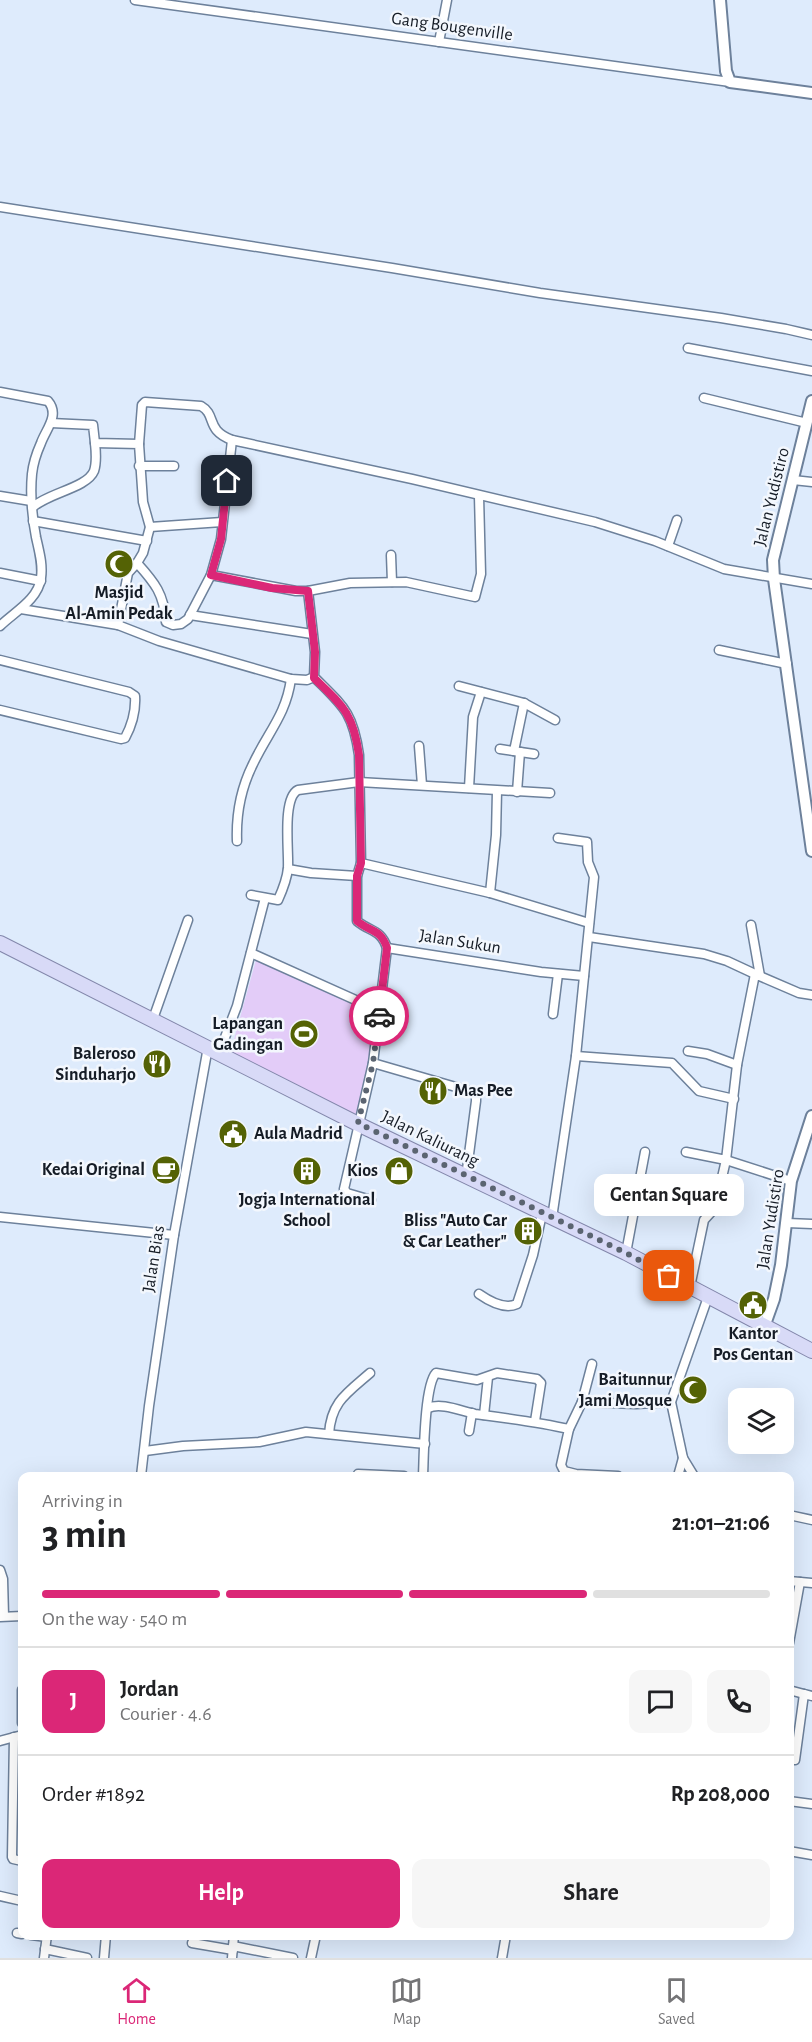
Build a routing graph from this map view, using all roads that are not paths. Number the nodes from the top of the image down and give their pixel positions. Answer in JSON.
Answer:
{"nodes":[{"id":1,"x":135,"y":0,"type":"edge"},
{"id":2,"x":447,"y":0,"type":"edge"},
{"id":3,"x":720,"y":0,"type":"edge"},
{"id":4,"x":439,"y":42,"type":"junction"},
{"id":5,"x":730,"y":82,"type":"junction"},
{"id":6,"x":812,"y":93,"type":"edge"},
{"id":7,"x":0,"y":207,"type":"edge"},
{"id":8,"x":812,"y":335,"type":"edge"},
{"id":9,"x":688,"y":348,"type":"dead end"},
{"id":10,"x":812,"y":371,"type":"edge"},
{"id":11,"x":0,"y":392,"type":"edge"},
{"id":12,"x":704,"y":398,"type":"dead end"},
{"id":13,"x":812,"y":401,"type":"edge"},
{"id":14,"x":51,"y":423,"type":"junction"},
{"id":15,"x":807,"y":423,"type":"junction"},
{"id":16,"x":232,"y":440,"type":"junction"},
{"id":17,"x":95,"y":443,"type":"junction"},
{"id":18,"x":139,"y":444,"type":"junction"},
{"id":19,"x":139,"y":466,"type":"junction"},
{"id":20,"x":174,"y":466,"type":"dead end"},
{"id":21,"x":793,"y":480,"type":"junction"},
{"id":22,"x":812,"y":482,"type":"edge"},
{"id":23,"x":0,"y":496,"type":"edge"},
{"id":24,"x":479,"y":496,"type":"junction"},
{"id":25,"x":32,"y":504,"type":"junction"},
{"id":26,"x":677,"y":520,"type":"dead end"},
{"id":27,"x":33,"y":521,"type":"junction"},
{"id":28,"x":222,"y":522,"type":"junction"},
{"id":29,"x":150,"y":527,"type":"junction"},
{"id":30,"x":147,"y":541,"type":"junction"},
{"id":31,"x":668,"y":546,"type":"junction"},
{"id":32,"x":391,"y":555,"type":"dead end"},
{"id":33,"x":136,"y":563,"type":"junction"},
{"id":34,"x":0,"y":573,"type":"edge"},
{"id":35,"x":211,"y":575,"type":"junction"},
{"id":36,"x":774,"y":579,"type":"junction"},
{"id":37,"x":41,"y":580,"type":"junction"},
{"id":38,"x":392,"y":582,"type":"junction"},
{"id":39,"x":812,"y":584,"type":"edge"},
{"id":40,"x":308,"y":591,"type":"junction"},
{"id":41,"x":21,"y":609,"type":"junction"},
{"id":42,"x":190,"y":615,"type":"junction"},
{"id":43,"x":118,"y":625,"type":"junction"},
{"id":44,"x":0,"y":626,"type":"edge"},
{"id":45,"x":312,"y":634,"type":"junction"},
{"id":46,"x":719,"y":650,"type":"dead end"},
{"id":47,"x":0,"y":660,"type":"edge"},
{"id":48,"x":787,"y":664,"type":"junction"},
{"id":49,"x":314,"y":678,"type":"junction"},
{"id":50,"x":291,"y":679,"type":"junction"},
{"id":51,"x":459,"y":686,"type":"dead end"},
{"id":52,"x":481,"y":692,"type":"junction"},
{"id":53,"x":524,"y":703,"type":"junction"},
{"id":54,"x":0,"y":710,"type":"edge"},
{"id":55,"x":555,"y":720,"type":"dead end"},
{"id":56,"x":419,"y":746,"type":"dead end"},
{"id":57,"x":500,"y":749,"type":"dead end"},
{"id":58,"x":517,"y":751,"type":"junction"},
{"id":59,"x":534,"y":754,"type":"dead end"},
{"id":60,"x":359,"y":782,"type":"junction"},
{"id":61,"x":422,"y":785,"type":"junction"},
{"id":62,"x":469,"y":788,"type":"junction"},
{"id":63,"x":497,"y":791,"type":"junction"},
{"id":64,"x":517,"y":792,"type":"junction"},
{"id":65,"x":550,"y":793,"type":"dead end"},
{"id":66,"x":558,"y":838,"type":"dead end"},
{"id":67,"x":237,"y":841,"type":"dead end"},
{"id":68,"x":812,"y":851,"type":"edge"},
{"id":69,"x":361,"y":863,"type":"junction"},
{"id":70,"x":288,"y":869,"type":"junction"},
{"id":71,"x":357,"y":876,"type":"junction"},
{"id":72,"x":490,"y":892,"type":"junction"},
{"id":73,"x":251,"y":895,"type":"dead end"},
{"id":74,"x":265,"y":898,"type":"junction"},
{"id":75,"x":188,"y":920,"type":"dead end"},
{"id":76,"x":589,"y":923,"type":"junction"},
{"id":77,"x":751,"y":925,"type":"dead end"},
{"id":78,"x":589,"y":937,"type":"junction"},
{"id":79,"x":0,"y":943,"type":"edge"},
{"id":80,"x":387,"y":948,"type":"junction"},
{"id":81,"x":251,"y":952,"type":"junction"},
{"id":82,"x":558,"y":974,"type":"junction"},
{"id":83,"x":758,"y":975,"type":"junction"},
{"id":84,"x":584,"y":976,"type":"junction"},
{"id":85,"x":812,"y":995,"type":"edge"},
{"id":86,"x":380,"y":1011,"type":"junction"},
{"id":87,"x":553,"y":1014,"type":"dead end"},
{"id":88,"x":153,"y":1019,"type":"junction"},
{"id":89,"x":213,"y":1050,"type":"junction"},
{"id":90,"x":688,"y":1052,"type":"dead end"},
{"id":91,"x":576,"y":1056,"type":"junction"},
{"id":92,"x":373,"y":1063,"type":"junction"},
{"id":93,"x":737,"y":1065,"type":"junction"},
{"id":94,"x":734,"y":1099,"type":"junction"},
{"id":95,"x":812,"y":1116,"type":"edge"},
{"id":96,"x":358,"y":1123,"type":"junction"},
{"id":97,"x":645,"y":1152,"type":"dead end"},
{"id":98,"x":686,"y":1152,"type":"dead end"},
{"id":99,"x":726,"y":1160,"type":"junction"},
{"id":100,"x":466,"y":1177,"type":"junction"},
{"id":101,"x":791,"y":1182,"type":"junction"},
{"id":102,"x":371,"y":1200,"type":"dead end"},
{"id":103,"x":547,"y":1216,"type":"junction"},
{"id":104,"x":0,"y":1217,"type":"edge"},
{"id":105,"x":787,"y":1223,"type":"junction"},
{"id":106,"x":812,"y":1224,"type":"edge"},
{"id":107,"x":174,"y":1234,"type":"junction"},
{"id":108,"x":626,"y":1253,"type":"junction"},
{"id":109,"x":690,"y":1287,"type":"junction"},
{"id":110,"x":479,"y":1294,"type":"dead end"},
{"id":111,"x":708,"y":1297,"type":"junction"},
{"id":112,"x":765,"y":1327,"type":"junction"},
{"id":113,"x":812,"y":1351,"type":"edge"},
{"id":114,"x":592,"y":1364,"type":"dead end"},
{"id":115,"x":369,"y":1373,"type":"dead end"},
{"id":116,"x":488,"y":1377,"type":"junction"},
{"id":117,"x":582,"y":1402,"type":"junction"},
{"id":118,"x":671,"y":1402,"type":"junction"},
{"id":119,"x":428,"y":1408,"type":"junction"},
{"id":120,"x":472,"y":1413,"type":"junction"},
{"id":121,"x":484,"y":1415,"type":"junction"},
{"id":122,"x":535,"y":1421,"type":"junction"},
{"id":123,"x":569,"y":1429,"type":"junction"},
{"id":124,"x":469,"y":1431,"type":"dead end"},
{"id":125,"x":329,"y":1434,"type":"junction"},
{"id":126,"x":425,"y":1444,"type":"junction"},
{"id":127,"x":145,"y":1451,"type":"junction"},
{"id":128,"x":683,"y":1458,"type":"junction"},
{"id":129,"x":142,"y":1472,"type":"edge"},
{"id":130,"x":423,"y":1472,"type":"edge"},
{"id":131,"x":568,"y":1472,"type":"edge"},
{"id":132,"x":679,"y":1472,"type":"edge"},
{"id":133,"x":692,"y":1472,"type":"edge"},
{"id":134,"x":794,"y":1516,"type":"edge"},
{"id":135,"x":812,"y":1520,"type":"edge"},
{"id":136,"x":0,"y":1570,"type":"edge"},
{"id":137,"x":794,"y":1581,"type":"edge"},
{"id":138,"x":800,"y":1582,"type":"junction"},
{"id":139,"x":812,"y":1583,"type":"edge"},
{"id":140,"x":794,"y":1615,"type":"edge"},
{"id":141,"x":18,"y":1616,"type":"edge"},
{"id":142,"x":2,"y":1617,"type":"edge"},
{"id":143,"x":808,"y":1695,"type":"edge"},
{"id":144,"x":18,"y":1736,"type":"edge"},
{"id":145,"x":0,"y":1741,"type":"edge"},
{"id":146,"x":795,"y":1760,"type":"dead end"},
{"id":147,"x":794,"y":1802,"type":"edge"},
{"id":148,"x":812,"y":1804,"type":"edge"},
{"id":149,"x":794,"y":1852,"type":"edge"},
{"id":150,"x":812,"y":1855,"type":"edge"},
{"id":151,"x":18,"y":1860,"type":"edge"},
{"id":152,"x":0,"y":1896,"type":"edge"},
{"id":153,"x":18,"y":1900,"type":"edge"},
{"id":154,"x":106,"y":1940,"type":"edge"},
{"id":155,"x":315,"y":1940,"type":"edge"},
{"id":156,"x":505,"y":1940,"type":"edge"},
{"id":157,"x":192,"y":1944,"type":"dead end"},
{"id":158,"x":233,"y":1951,"type":"edge"},
{"id":159,"x":44,"y":1954,"type":"edge"},
{"id":160,"x":87,"y":1958,"type":"edge"},
{"id":161,"x":104,"y":1958,"type":"edge"},
{"id":162,"x":293,"y":1958,"type":"edge"},
{"id":163,"x":310,"y":1958,"type":"edge"},
{"id":164,"x":502,"y":1958,"type":"edge"}],
"edges":[{"from":1,"to":4,"type":"street","name":"Gang Bougenville"},
{"from":2,"to":4,"type":"street"},
{"from":3,"to":5,"type":"street"},
{"from":4,"to":5,"type":"street","name":"Gang Bougenville"},
{"from":5,"to":6,"type":"street"},
{"from":7,"to":8,"type":"street"},
{"from":9,"to":10,"type":"street"},
{"from":11,"to":14,"type":"street"},
{"from":12,"to":15,"type":"street"},
{"from":13,"to":15,"type":"street","name":"Jalan Yudistiro"},
{"from":14,"to":17,"type":"street"},
{"from":14,"to":25,"type":"street"},
{"from":15,"to":21,"type":"street","name":"Jalan Yudistiro"},
{"from":16,"to":18,"type":"street"},
{"from":16,"to":24,"type":"street"},
{"from":16,"to":28,"type":"street"},
{"from":17,"to":18,"type":"street"},
{"from":17,"to":25,"type":"street"},
{"from":18,"to":19,"type":"street"},
{"from":19,"to":20,"type":"street"},
{"from":19,"to":29,"type":"street"},
{"from":21,"to":22,"type":"street"},
{"from":21,"to":36,"type":"street","name":"Jalan Yudistiro"},
{"from":23,"to":25,"type":"street"},
{"from":24,"to":31,"type":"street"},
{"from":24,"to":38,"type":"street"},
{"from":25,"to":27,"type":"street"},
{"from":26,"to":31,"type":"street"},
{"from":27,"to":30,"type":"street"},
{"from":27,"to":37,"type":"street"},
{"from":28,"to":29,"type":"street"},
{"from":28,"to":35,"type":"street"},
{"from":29,"to":30,"type":"street"},
{"from":30,"to":33,"type":"street"},
{"from":31,"to":36,"type":"street"},
{"from":32,"to":38,"type":"street"},
{"from":33,"to":42,"type":"street"},
{"from":33,"to":43,"type":"street"},
{"from":34,"to":37,"type":"street"},
{"from":35,"to":40,"type":"street"},
{"from":35,"to":42,"type":"street"},
{"from":36,"to":39,"type":"street"},
{"from":36,"to":48,"type":"street","name":"Jalan Yudistiro"},
{"from":37,"to":41,"type":"street"},
{"from":38,"to":40,"type":"street"},
{"from":40,"to":45,"type":"street"},
{"from":41,"to":43,"type":"street"},
{"from":41,"to":44,"type":"street"},
{"from":42,"to":45,"type":"street"},
{"from":43,"to":50,"type":"street"},
{"from":45,"to":49,"type":"street"},
{"from":46,"to":48,"type":"street"},
{"from":47,"to":54,"type":"street"},
{"from":48,"to":68,"type":"street","name":"Jalan Yudistiro"},
{"from":49,"to":50,"type":"street"},
{"from":49,"to":60,"type":"street"},
{"from":50,"to":67,"type":"street"},
{"from":51,"to":52,"type":"street"},
{"from":52,"to":53,"type":"street"},
{"from":52,"to":62,"type":"street"},
{"from":53,"to":55,"type":"street"},
{"from":53,"to":58,"type":"street"},
{"from":56,"to":61,"type":"street"},
{"from":57,"to":58,"type":"street"},
{"from":58,"to":59,"type":"street"},
{"from":58,"to":64,"type":"street"},
{"from":60,"to":61,"type":"street"},
{"from":60,"to":69,"type":"street"},
{"from":60,"to":70,"type":"street"},
{"from":61,"to":62,"type":"street"},
{"from":62,"to":63,"type":"street"},
{"from":63,"to":64,"type":"street"},
{"from":63,"to":72,"type":"street"},
{"from":64,"to":65,"type":"street"},
{"from":66,"to":76,"type":"street"},
{"from":69,"to":71,"type":"street"},
{"from":69,"to":72,"type":"street"},
{"from":70,"to":71,"type":"street"},
{"from":70,"to":74,"type":"street"},
{"from":71,"to":80,"type":"street"},
{"from":72,"to":76,"type":"street"},
{"from":73,"to":74,"type":"street"},
{"from":74,"to":81,"type":"street","name":"Jalan Bias"},
{"from":75,"to":88,"type":"street"},
{"from":76,"to":78,"type":"street"},
{"from":77,"to":83,"type":"street"},
{"from":78,"to":83,"type":"street"},
{"from":78,"to":84,"type":"street"},
{"from":79,"to":88,"type":"main road","name":"Jalan Kaliurang"},
{"from":80,"to":82,"type":"street","name":"Jalan Sukun"},
{"from":80,"to":86,"type":"street"},
{"from":81,"to":86,"type":"street"},
{"from":81,"to":89,"type":"street","name":"Jalan Bias"},
{"from":82,"to":84,"type":"street","name":"Jalan Sukun"},
{"from":82,"to":87,"type":"street"},
{"from":83,"to":85,"type":"street"},
{"from":83,"to":93,"type":"street"},
{"from":84,"to":91,"type":"street"},
{"from":86,"to":92,"type":"street"},
{"from":88,"to":89,"type":"main road","name":"Jalan Kaliurang"},
{"from":89,"to":96,"type":"main road","name":"Jalan Kaliurang"},
{"from":89,"to":107,"type":"street","name":"Jalan Bias"},
{"from":90,"to":93,"type":"street"},
{"from":91,"to":94,"type":"street"},
{"from":91,"to":103,"type":"street"},
{"from":92,"to":96,"type":"street"},
{"from":92,"to":100,"type":"street"},
{"from":93,"to":94,"type":"street"},
{"from":94,"to":99,"type":"street"},
{"from":95,"to":101,"type":"street","name":"Jalan Yudistiro"},
{"from":96,"to":100,"type":"main road","name":"Jalan Kaliurang"},
{"from":96,"to":102,"type":"street"},
{"from":97,"to":108,"type":"street"},
{"from":98,"to":99,"type":"street"},
{"from":99,"to":101,"type":"street"},
{"from":99,"to":109,"type":"street"},
{"from":100,"to":103,"type":"main road","name":"Jalan Kaliurang"},
{"from":101,"to":105,"type":"street","name":"Jalan Yudistiro"},
{"from":103,"to":108,"type":"main road","name":"Jalan Kaliurang"},
{"from":103,"to":110,"type":"street"},
{"from":104,"to":107,"type":"street"},
{"from":105,"to":106,"type":"street"},
{"from":105,"to":112,"type":"street","name":"Jalan Yudistiro"},
{"from":107,"to":127,"type":"street","name":"Jalan Bias"},
{"from":108,"to":109,"type":"main road","name":"Jalan Kaliurang"},
{"from":109,"to":111,"type":"main road","name":"Jalan Kaliurang"},
{"from":111,"to":112,"type":"main road","name":"Jalan Kaliurang"},
{"from":111,"to":118,"type":"street"},
{"from":112,"to":113,"type":"main road","name":"Jalan Kaliurang"},
{"from":114,"to":117,"type":"street"},
{"from":115,"to":125,"type":"street"},
{"from":116,"to":119,"type":"street"},
{"from":116,"to":121,"type":"street"},
{"from":116,"to":122,"type":"street"},
{"from":117,"to":118,"type":"street"},
{"from":117,"to":123,"type":"street"},
{"from":118,"to":128,"type":"street"},
{"from":119,"to":120,"type":"street"},
{"from":119,"to":126,"type":"street"},
{"from":120,"to":121,"type":"street"},
{"from":120,"to":124,"type":"street"},
{"from":121,"to":122,"type":"street"},
{"from":122,"to":123,"type":"street"},
{"from":123,"to":131,"type":"street"},
{"from":125,"to":126,"type":"street"},
{"from":125,"to":127,"type":"street"},
{"from":126,"to":130,"type":"street"},
{"from":127,"to":129,"type":"street","name":"Jalan Bias"},
{"from":128,"to":132,"type":"street"},
{"from":128,"to":133,"type":"street"},
{"from":134,"to":135,"type":"street"},
{"from":136,"to":142,"type":"street"},
{"from":137,"to":138,"type":"street"},
{"from":138,"to":139,"type":"street"},
{"from":138,"to":140,"type":"street"},
{"from":141,"to":142,"type":"street"},
{"from":143,"to":146,"type":"street"},
{"from":144,"to":145,"type":"street"},
{"from":144,"to":151,"type":"street"},
{"from":147,"to":148,"type":"street"},
{"from":149,"to":150,"type":"street"},
{"from":152,"to":153,"type":"street"},
{"from":154,"to":161,"type":"street"},
{"from":155,"to":163,"type":"street"},
{"from":156,"to":164,"type":"street"},
{"from":157,"to":158,"type":"street"},
{"from":158,"to":162,"type":"street"},
{"from":159,"to":160,"type":"street"}]}
